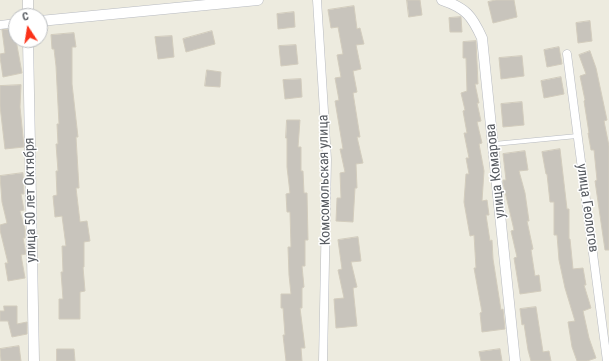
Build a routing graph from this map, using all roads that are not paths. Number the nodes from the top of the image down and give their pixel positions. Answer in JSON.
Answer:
{"nodes":[{"id":1,"x":258,"y":0,"type":"edge"},
{"id":2,"x":317,"y":0,"type":"edge"},
{"id":3,"x":442,"y":0,"type":"edge"},
{"id":4,"x":48,"y":20,"type":"edge"},
{"id":5,"x":28,"y":48,"type":"edge"},
{"id":6,"x":567,"y":54,"type":"dead end"},
{"id":7,"x":577,"y":136,"type":"junction"},
{"id":8,"x":493,"y":144,"type":"junction"},
{"id":9,"x":34,"y":361,"type":"edge"},
{"id":10,"x":323,"y":361,"type":"edge"},
{"id":11,"x":515,"y":361,"type":"edge"},
{"id":12,"x":607,"y":361,"type":"edge"}],
"edges":[{"from":1,"to":4,"type":"street"},
{"from":2,"to":10,"type":"street","name":"Комсомольская улица"},
{"from":3,"to":8,"type":"street","name":"улица Комарова"},
{"from":5,"to":9,"type":"street","name":"улица 50 лет Октября"},
{"from":6,"to":7,"type":"street","name":"улица Геологов"},
{"from":7,"to":8,"type":"lane"},
{"from":7,"to":12,"type":"street","name":"улица Геологов"},
{"from":8,"to":11,"type":"street","name":"улица Комарова"}]}
